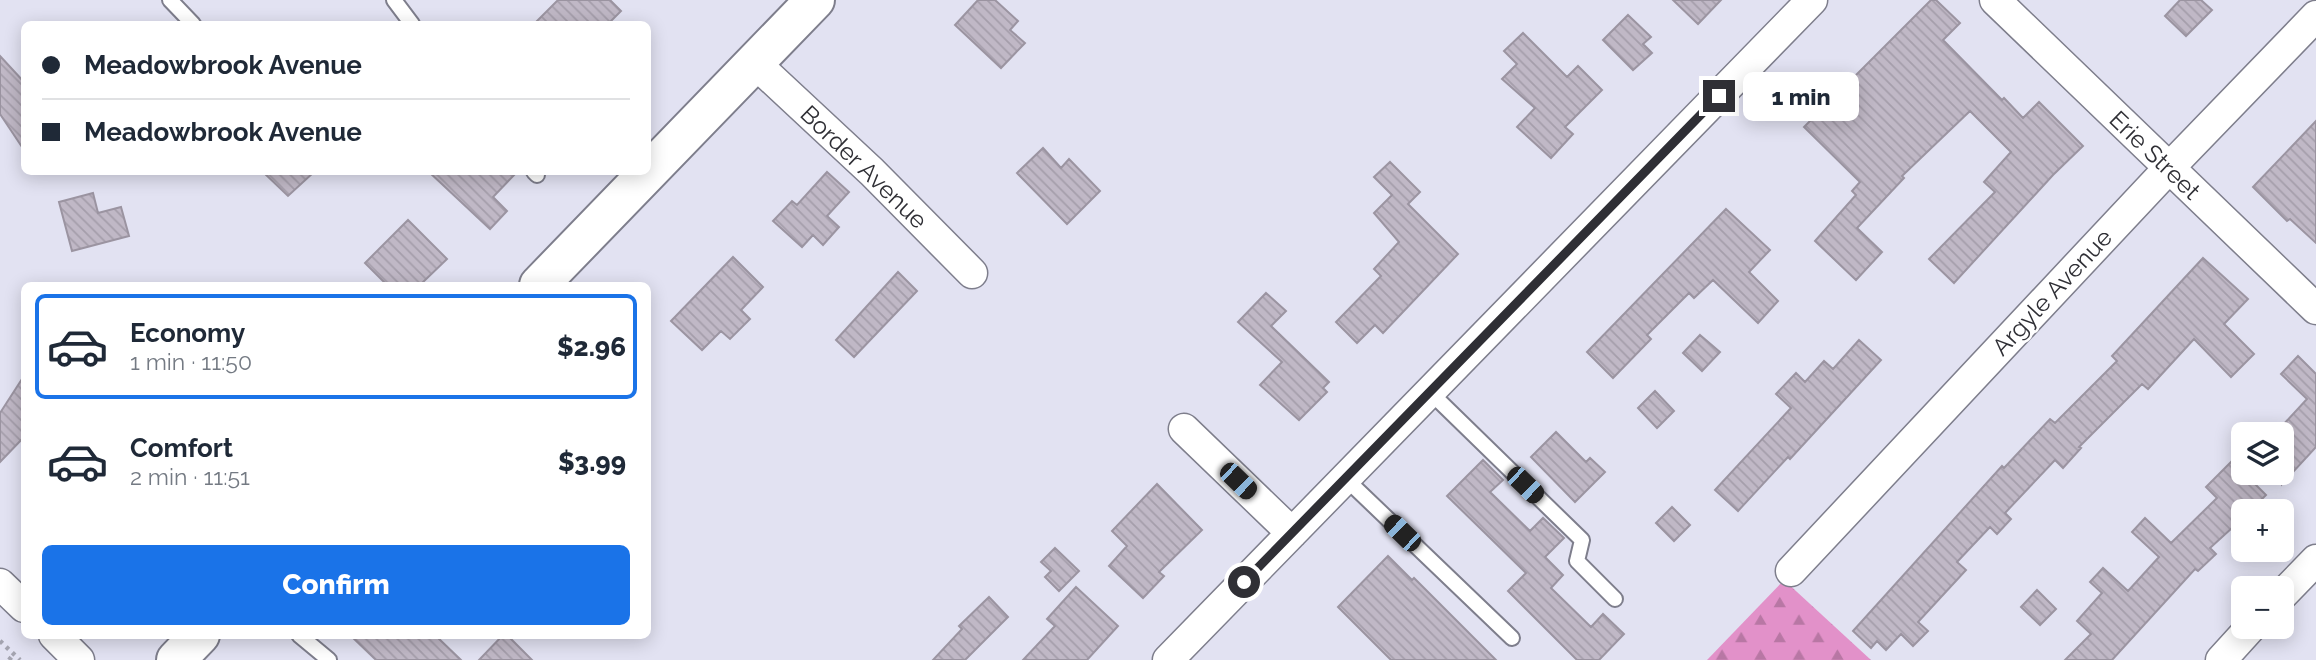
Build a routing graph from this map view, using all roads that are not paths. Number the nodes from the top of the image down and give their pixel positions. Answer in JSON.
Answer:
{"nodes":[{"id":1,"x":394,"y":0,"type":"edge"},
{"id":2,"x":815,"y":0,"type":"edge"},
{"id":3,"x":1812,"y":0,"type":"edge"},
{"id":4,"x":1995,"y":0,"type":"edge"},
{"id":5,"x":173,"y":1,"type":"edge"},
{"id":6,"x":2316,"y":16,"type":"edge"},
{"id":7,"x":190,"y":21,"type":"edge"},
{"id":8,"x":410,"y":21,"type":"edge"},
{"id":9,"x":755,"y":63,"type":"junction"},
{"id":10,"x":2169,"y":168,"type":"junction"},
{"id":11,"x":651,"y":170,"type":"edge"},
{"id":12,"x":646,"y":175,"type":"edge"},
{"id":13,"x":972,"y":273,"type":"dead end"},
{"id":14,"x":542,"y":282,"type":"edge"},
{"id":15,"x":2316,"y":309,"type":"edge"},
{"id":16,"x":1430,"y":392,"type":"junction"},
{"id":17,"x":1184,"y":429,"type":"dead end"},
{"id":18,"x":1345,"y":478,"type":"junction"},
{"id":19,"x":1292,"y":533,"type":"junction"},
{"id":20,"x":2316,"y":560,"type":"edge"},
{"id":21,"x":1791,"y":571,"type":"dead end"},
{"id":22,"x":2294,"y":583,"type":"edge"},
{"id":23,"x":0,"y":584,"type":"edge"},
{"id":24,"x":1615,"y":599,"type":"dead end"},
{"id":25,"x":21,"y":604,"type":"edge"},
{"id":26,"x":1512,"y":638,"type":"dead end"},
{"id":27,"x":58,"y":639,"type":"edge"},
{"id":28,"x":196,"y":639,"type":"edge"},
{"id":29,"x":304,"y":639,"type":"edge"},
{"id":30,"x":2240,"y":639,"type":"edge"},
{"id":31,"x":79,"y":660,"type":"edge"},
{"id":32,"x":176,"y":660,"type":"edge"},
{"id":33,"x":329,"y":660,"type":"edge"},
{"id":34,"x":1168,"y":660,"type":"edge"},
{"id":35,"x":2221,"y":660,"type":"edge"}],
"edges":[{"from":1,"to":8,"type":"lane"},
{"from":2,"to":9,"type":"street"},
{"from":3,"to":16,"type":"street"},
{"from":4,"to":10,"type":"street","name":"Erie Street"},
{"from":5,"to":7,"type":"lane"},
{"from":6,"to":10,"type":"street","name":"Argyle Avenue"},
{"from":9,"to":11,"type":"street"},
{"from":9,"to":13,"type":"street","name":"Border Avenue"},
{"from":10,"to":15,"type":"street","name":"Erie Street"},
{"from":10,"to":21,"type":"street","name":"Argyle Avenue"},
{"from":12,"to":14,"type":"street"},
{"from":16,"to":18,"type":"street"},
{"from":16,"to":24,"type":"lane"},
{"from":17,"to":19,"type":"street"},
{"from":18,"to":19,"type":"street"},
{"from":18,"to":26,"type":"lane"},
{"from":19,"to":34,"type":"street"},
{"from":20,"to":22,"type":"street"},
{"from":23,"to":25,"type":"street"},
{"from":27,"to":31,"type":"street"},
{"from":28,"to":32,"type":"street"},
{"from":29,"to":33,"type":"lane"},
{"from":30,"to":35,"type":"street"}]}
